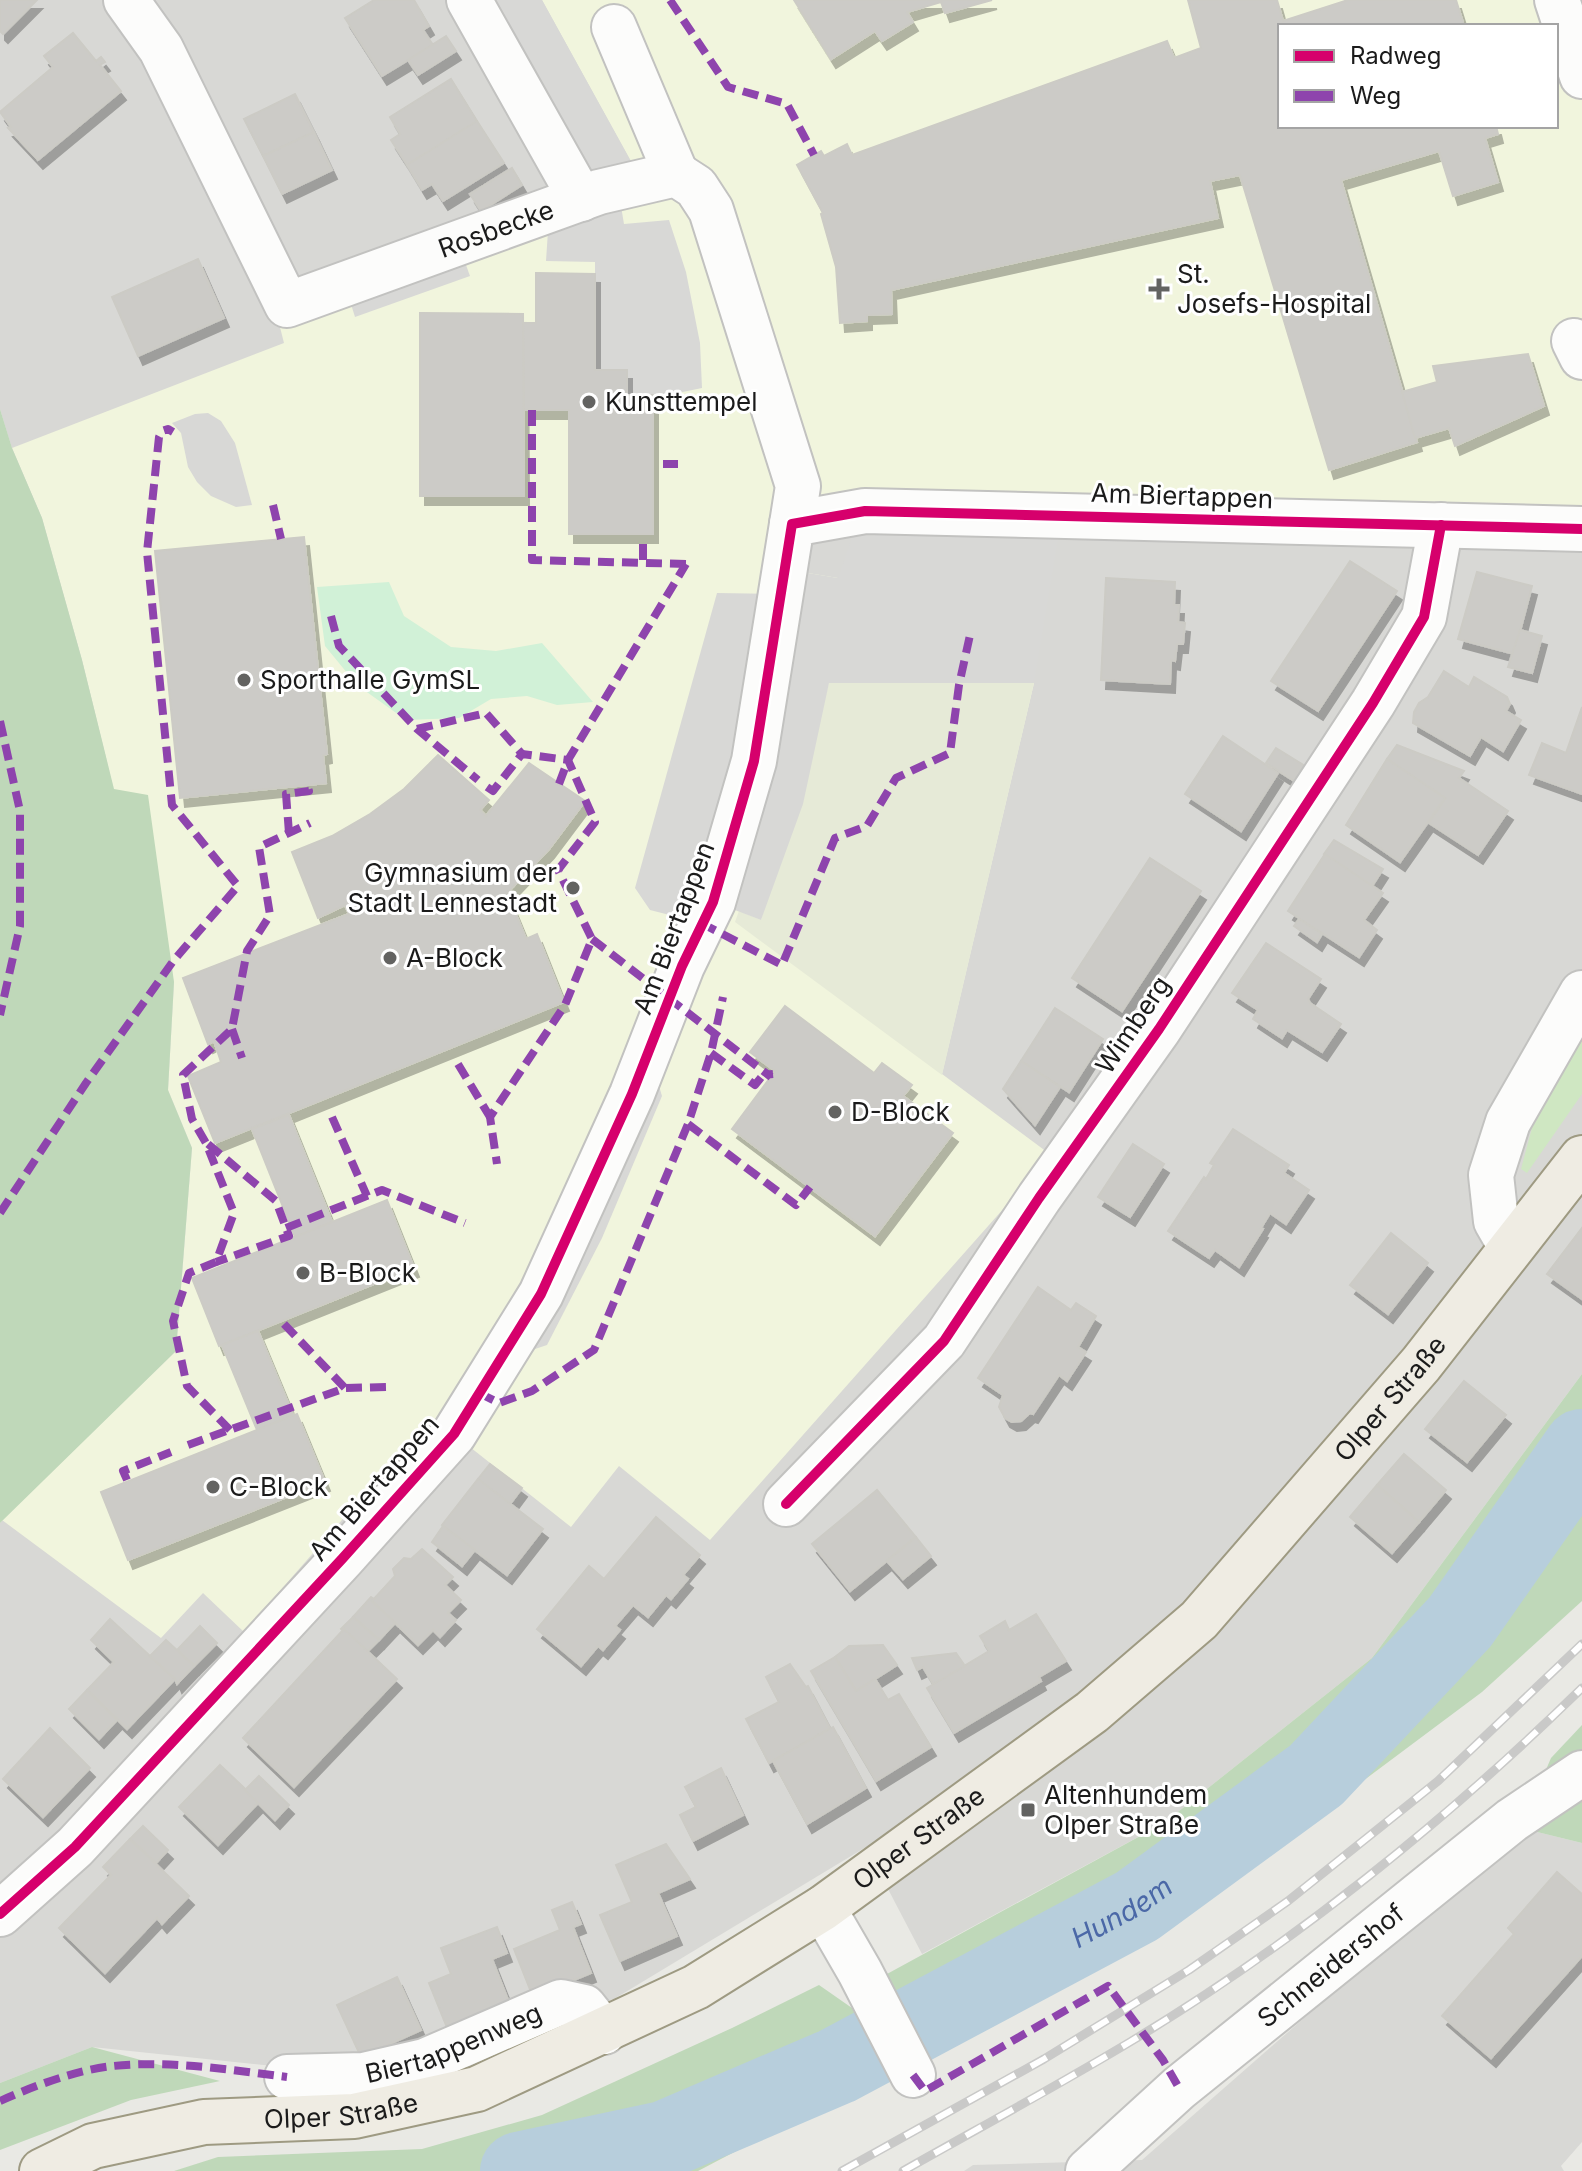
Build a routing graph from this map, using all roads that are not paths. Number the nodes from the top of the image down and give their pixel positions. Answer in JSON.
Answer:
{"nodes":[{"id":1,"x":126,"y":0,"type":"edge"},
{"id":2,"x":469,"y":0,"type":"edge"},
{"id":3,"x":1557,"y":0,"type":"edge"},
{"id":4,"x":614,"y":27,"type":"dead end"},
{"id":5,"x":1582,"y":76,"type":"edge"},
{"id":6,"x":676,"y":174,"type":"junction"},
{"id":7,"x":581,"y":199,"type":"junction"},
{"id":8,"x":792,"y":524,"type":"junction"},
{"id":9,"x":1441,"y":525,"type":"junction"},
{"id":10,"x":1582,"y":529,"type":"edge"},
{"id":11,"x":1582,"y":993,"type":"edge"},
{"id":12,"x":1582,"y":1158,"type":"edge"},
{"id":13,"x":1511,"y":1247,"type":"junction"},
{"id":14,"x":786,"y":1504,"type":"dead end"},
{"id":15,"x":1582,"y":1773,"type":"edge"},
{"id":16,"x":823,"y":1908,"type":"junction"},
{"id":17,"x":0,"y":1914,"type":"edge"},
{"id":18,"x":604,"y":2032,"type":"junction"},
{"id":19,"x":913,"y":2075,"type":"dead end"},
{"id":20,"x":287,"y":2077,"type":"dead end"},
{"id":21,"x":42,"y":2171,"type":"edge"},
{"id":22,"x":1088,"y":2171,"type":"edge"}],
"edges":[{"from":1,"to":7,"type":"street","name":"Rosbecke"},
{"from":2,"to":7,"type":"street"},
{"from":3,"to":5,"type":"street"},
{"from":4,"to":6,"type":"street"},
{"from":6,"to":7,"type":"street","name":"Rosbecke"},
{"from":6,"to":8,"type":"street"},
{"from":8,"to":9,"type":"street","name":"Am Biertappen"},
{"from":8,"to":17,"type":"street","name":"Am Biertappen"},
{"from":9,"to":10,"type":"street","name":"Am Biertappen"},
{"from":9,"to":14,"type":"street","name":"Wimberg"},
{"from":11,"to":13,"type":"street"},
{"from":12,"to":13,"type":"main road","name":"Olper Straße"},
{"from":13,"to":16,"type":"main road","name":"Olper Straße"},
{"from":15,"to":22,"type":"street","name":"Schneidershof"},
{"from":16,"to":18,"type":"main road","name":"Olper Straße"},
{"from":16,"to":19,"type":"street"},
{"from":18,"to":20,"type":"street","name":"Biertappenweg"},
{"from":18,"to":21,"type":"main road","name":"Olper Straße"}]}
